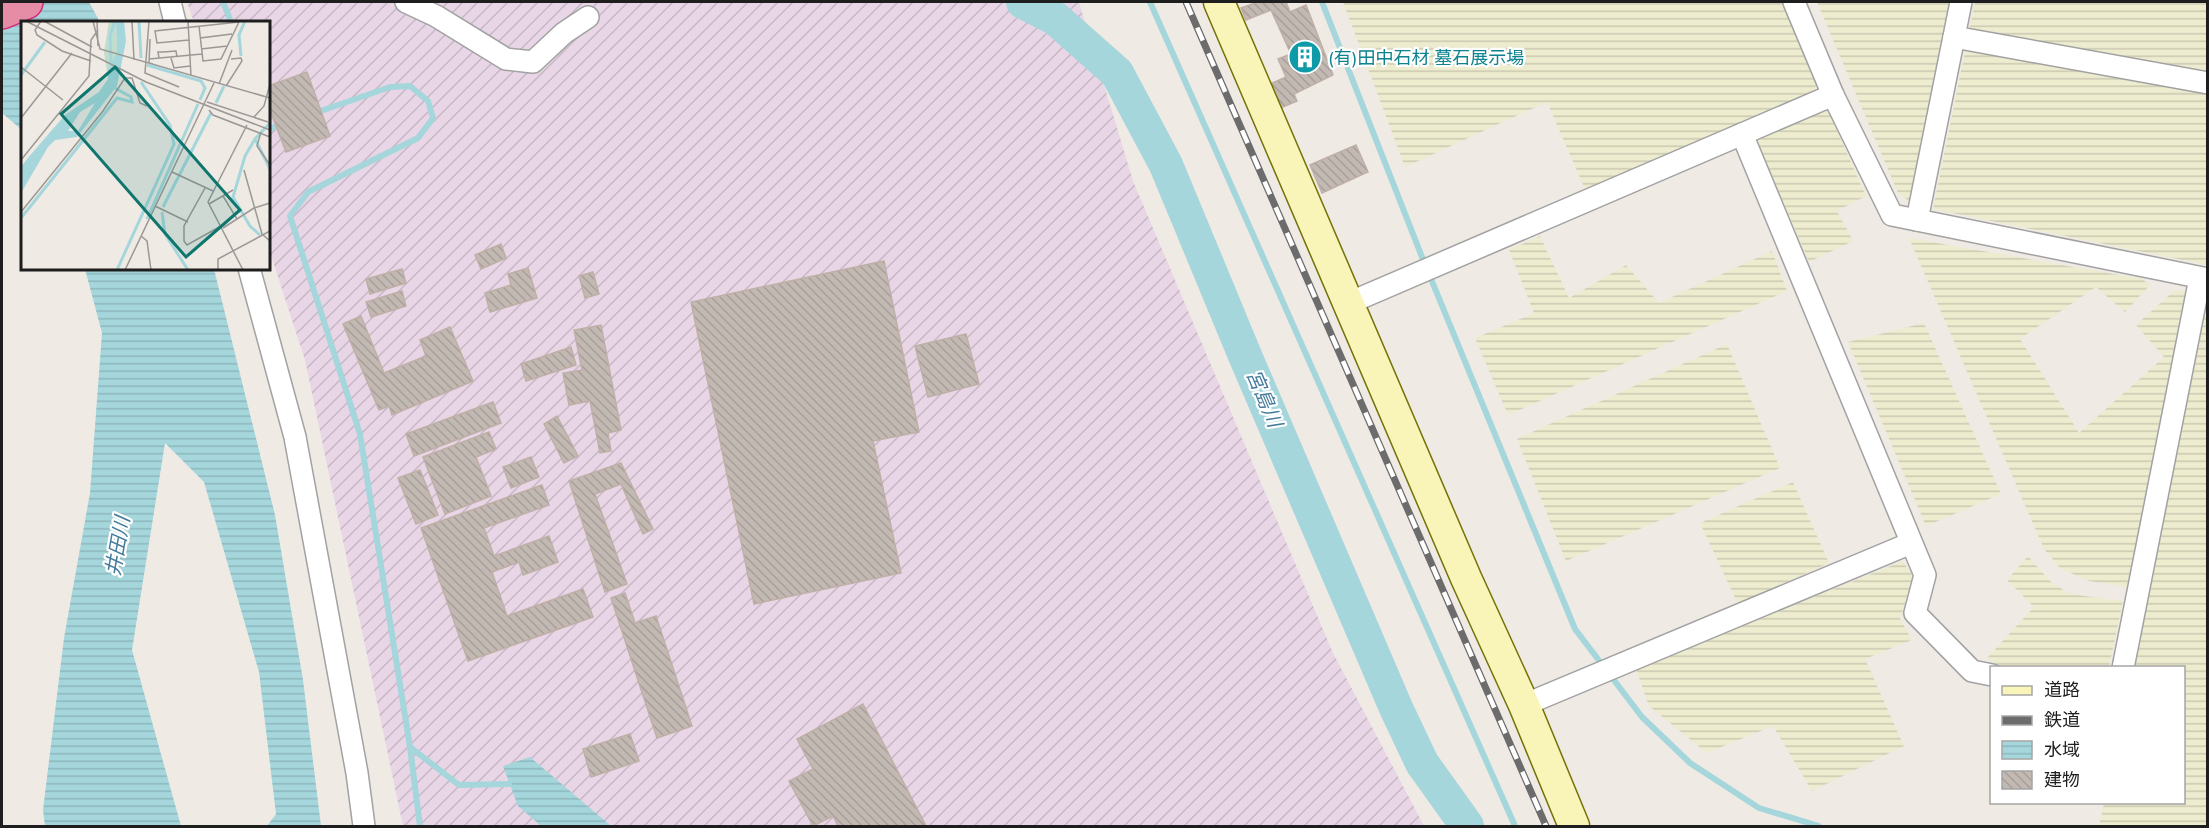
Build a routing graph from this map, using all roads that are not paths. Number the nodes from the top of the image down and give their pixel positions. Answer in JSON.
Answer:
{"nodes":[{"id":1,"x":26,"y":2,"type":"edge"},
{"id":2,"x":170,"y":2,"type":"edge"},
{"id":3,"x":406,"y":2,"type":"edge"},
{"id":4,"x":1219,"y":2,"type":"edge"},
{"id":5,"x":1794,"y":2,"type":"edge"},
{"id":6,"x":1961,"y":2,"type":"edge"},
{"id":7,"x":2,"y":12,"type":"edge"},
{"id":8,"x":588,"y":17,"type":"dead end"},
{"id":9,"x":175,"y":21,"type":"edge"},
{"id":10,"x":1954,"y":37,"type":"junction"},
{"id":11,"x":2208,"y":83,"type":"edge"},
{"id":12,"x":1833,"y":95,"type":"junction"},
{"id":13,"x":1742,"y":134,"type":"junction"},
{"id":14,"x":1917,"y":220,"type":"junction"},
{"id":15,"x":250,"y":270,"type":"edge"},
{"id":16,"x":2204,"y":279,"type":"edge"},
{"id":17,"x":1349,"y":303,"type":"junction"},
{"id":18,"x":1911,"y":543,"type":"junction"},
{"id":19,"x":2123,"y":666,"type":"edge"},
{"id":20,"x":1990,"y":675,"type":"edge"},
{"id":21,"x":1524,"y":705,"type":"junction"},
{"id":22,"x":364,"y":826,"type":"edge"},
{"id":23,"x":1574,"y":826,"type":"edge"}],
"edges":[{"from":1,"to":7,"type":"highway"},
{"from":2,"to":9,"type":"street"},
{"from":3,"to":8,"type":"street"},
{"from":4,"to":17,"type":"street"},
{"from":5,"to":12,"type":"street"},
{"from":6,"to":10,"type":"street"},
{"from":10,"to":11,"type":"street"},
{"from":10,"to":14,"type":"street"},
{"from":12,"to":13,"type":"street"},
{"from":12,"to":14,"type":"street"},
{"from":13,"to":17,"type":"street"},
{"from":13,"to":18,"type":"street"},
{"from":14,"to":16,"type":"street"},
{"from":15,"to":22,"type":"street"},
{"from":16,"to":19,"type":"street"},
{"from":17,"to":21,"type":"street"},
{"from":18,"to":20,"type":"street"},
{"from":18,"to":21,"type":"street"},
{"from":21,"to":23,"type":"street"}]}
